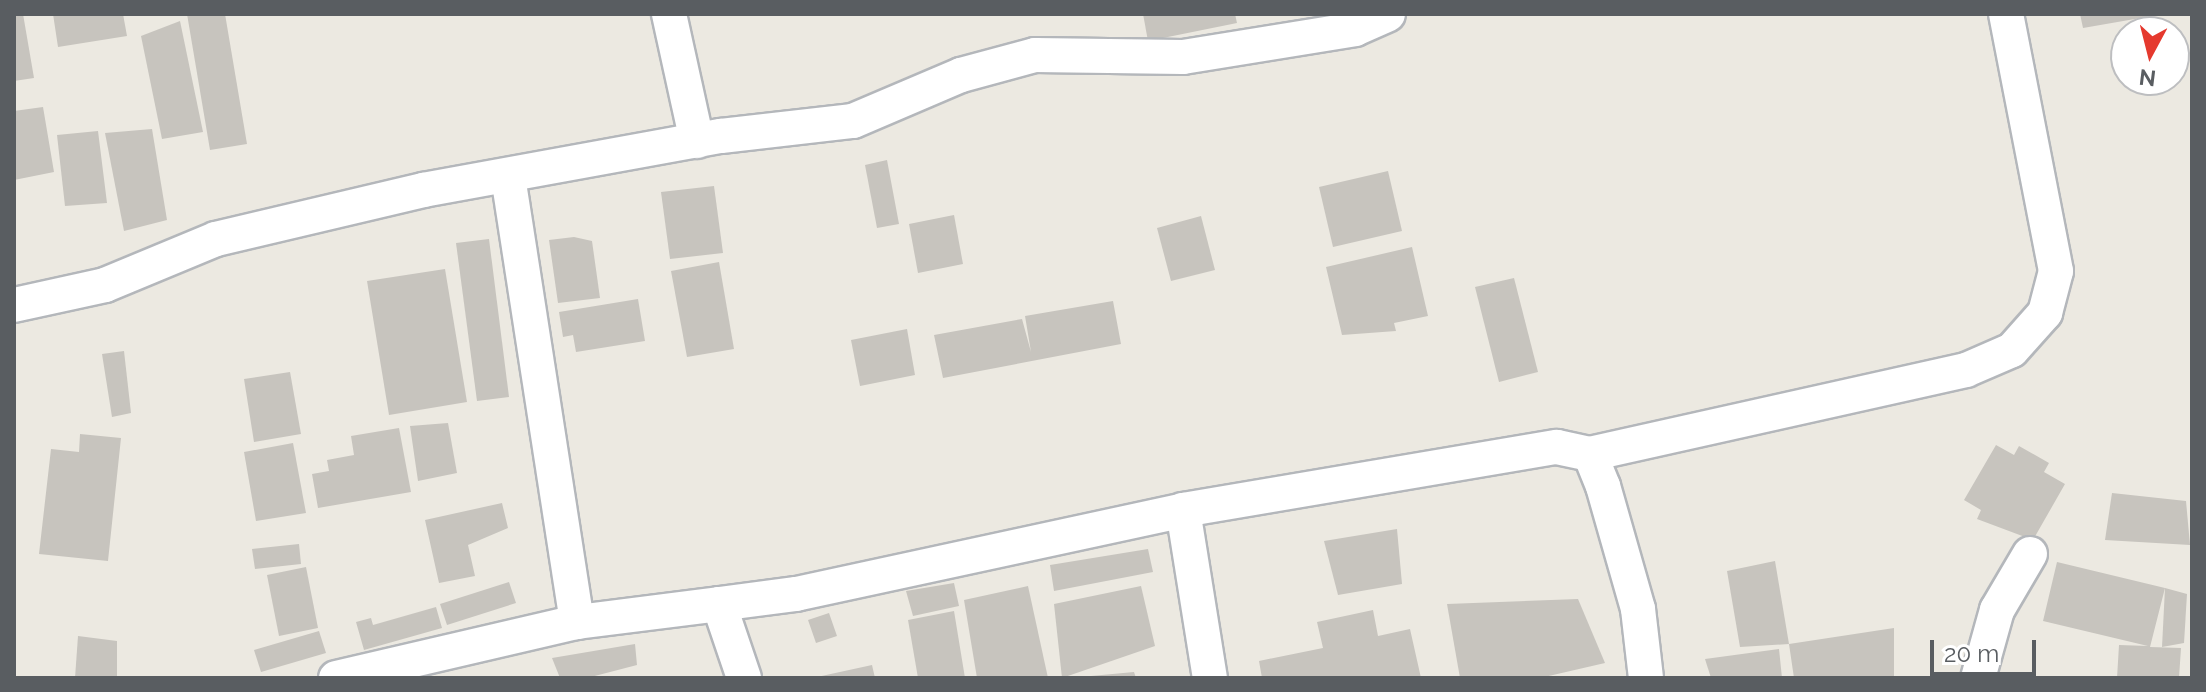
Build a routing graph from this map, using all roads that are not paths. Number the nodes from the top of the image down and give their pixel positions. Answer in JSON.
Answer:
{"nodes":[{"id":1,"x":669,"y":14,"type":"edge"},
{"id":2,"x":1388,"y":14,"type":"edge"},
{"id":3,"x":2006,"y":14,"type":"edge"},
{"id":4,"x":697,"y":141,"type":"junction"},
{"id":5,"x":508,"y":176,"type":"junction"},
{"id":6,"x":14,"y":305,"type":"edge"},
{"id":7,"x":1590,"y":454,"type":"junction"},
{"id":8,"x":1183,"y":510,"type":"junction"},
{"id":9,"x":2030,"y":554,"type":"dead end"},
{"id":10,"x":719,"y":604,"type":"junction"},
{"id":11,"x":577,"y":622,"type":"junction"},
{"id":12,"x":336,"y":678,"type":"edge"},
{"id":13,"x":744,"y":678,"type":"edge"},
{"id":14,"x":1210,"y":678,"type":"edge"},
{"id":15,"x":1646,"y":678,"type":"edge"},
{"id":16,"x":1978,"y":678,"type":"edge"}],
"edges":[{"from":1,"to":4,"type":"street"},
{"from":2,"to":4,"type":"street"},
{"from":3,"to":7,"type":"street"},
{"from":4,"to":5,"type":"street"},
{"from":5,"to":6,"type":"street"},
{"from":5,"to":11,"type":"street"},
{"from":7,"to":8,"type":"street"},
{"from":7,"to":15,"type":"street"},
{"from":8,"to":10,"type":"street"},
{"from":8,"to":14,"type":"street"},
{"from":9,"to":16,"type":"street"},
{"from":10,"to":11,"type":"street"},
{"from":10,"to":13,"type":"street"},
{"from":11,"to":12,"type":"street"}]}
